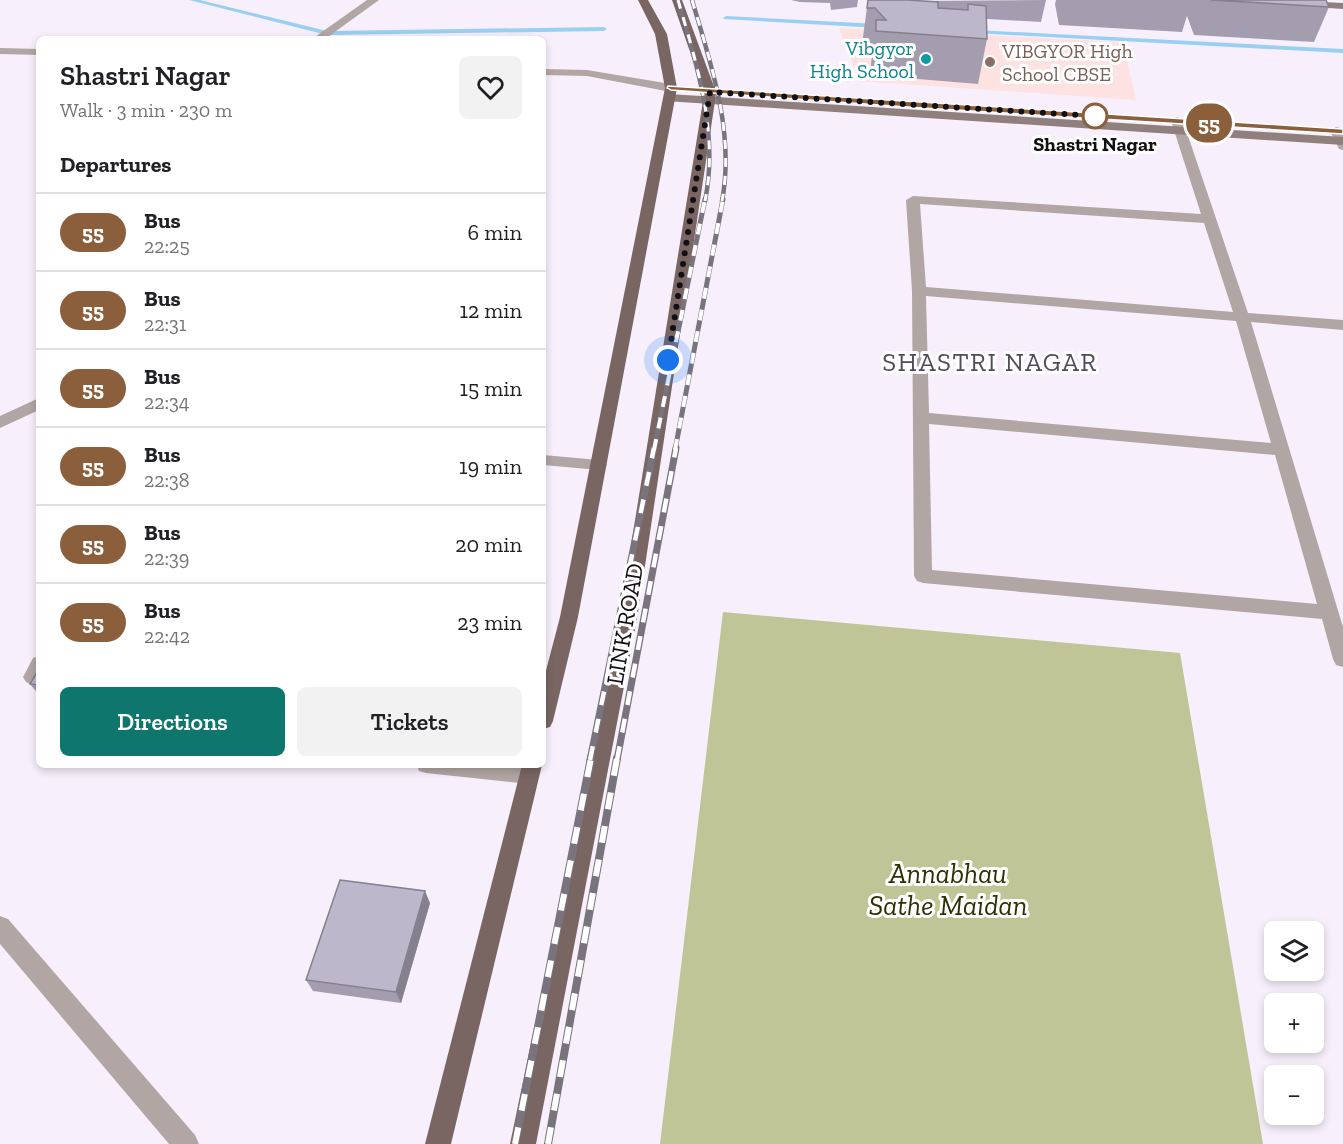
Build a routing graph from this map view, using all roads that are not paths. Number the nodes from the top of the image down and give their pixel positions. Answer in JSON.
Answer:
{"nodes":[{"id":1,"x":374,"y":0,"type":"edge"},
{"id":2,"x":643,"y":0,"type":"edge"},
{"id":3,"x":677,"y":0,"type":"edge"},
{"id":4,"x":1295,"y":4,"type":"edge"},
{"id":5,"x":1343,"y":6,"type":"edge"},
{"id":6,"x":322,"y":36,"type":"edge"},
{"id":7,"x":0,"y":51,"type":"edge"},
{"id":8,"x":36,"y":52,"type":"edge"},
{"id":9,"x":546,"y":72,"type":"edge"},
{"id":10,"x":670,"y":93,"type":"junction"},
{"id":11,"x":709,"y":96,"type":"junction"},
{"id":12,"x":1178,"y":126,"type":"junction"},
{"id":13,"x":1341,"y":138,"type":"edge"},
{"id":14,"x":1210,"y":219,"type":"junction"},
{"id":15,"x":919,"y":291,"type":"junction"},
{"id":16,"x":1242,"y":317,"type":"junction"},
{"id":17,"x":1343,"y":325,"type":"edge"},
{"id":18,"x":36,"y":405,"type":"edge"},
{"id":19,"x":921,"y":418,"type":"junction"},
{"id":20,"x":0,"y":423,"type":"edge"},
{"id":21,"x":1282,"y":450,"type":"junction"},
{"id":22,"x":546,"y":460,"type":"edge"},
{"id":23,"x":599,"y":465,"type":"junction"},
{"id":24,"x":1329,"y":612,"type":"junction"},
{"id":25,"x":1343,"y":659,"type":"edge"},
{"id":26,"x":546,"y":709,"type":"edge"},
{"id":27,"x":478,"y":768,"type":"edge"},
{"id":28,"x":530,"y":771,"type":"edge"},
{"id":29,"x":0,"y":927,"type":"edge"},
{"id":30,"x":186,"y":1144,"type":"edge"},
{"id":31,"x":438,"y":1144,"type":"edge"},
{"id":32,"x":522,"y":1144,"type":"edge"}],
"edges":[{"from":1,"to":6,"type":"street"},
{"from":2,"to":10,"type":"main road"},
{"from":3,"to":11,"type":"main road","name":"LINK ROAD"},
{"from":4,"to":5,"type":"street"},
{"from":7,"to":8,"type":"street"},
{"from":9,"to":10,"type":"street"},
{"from":10,"to":11,"type":"street"},
{"from":10,"to":23,"type":"main road"},
{"from":11,"to":12,"type":"street"},
{"from":11,"to":32,"type":"main road","name":"LINK ROAD"},
{"from":12,"to":13,"type":"street"},
{"from":12,"to":14,"type":"street"},
{"from":14,"to":15,"type":"street"},
{"from":14,"to":16,"type":"street"},
{"from":15,"to":16,"type":"street"},
{"from":15,"to":19,"type":"street"},
{"from":16,"to":17,"type":"street"},
{"from":16,"to":21,"type":"street"},
{"from":18,"to":20,"type":"street"},
{"from":19,"to":21,"type":"street"},
{"from":19,"to":24,"type":"street"},
{"from":21,"to":24,"type":"street"},
{"from":22,"to":23,"type":"lane"},
{"from":23,"to":26,"type":"main road"},
{"from":24,"to":25,"type":"street"},
{"from":27,"to":28,"type":"lane"},
{"from":28,"to":31,"type":"main road"},
{"from":29,"to":30,"type":"street"}]}
